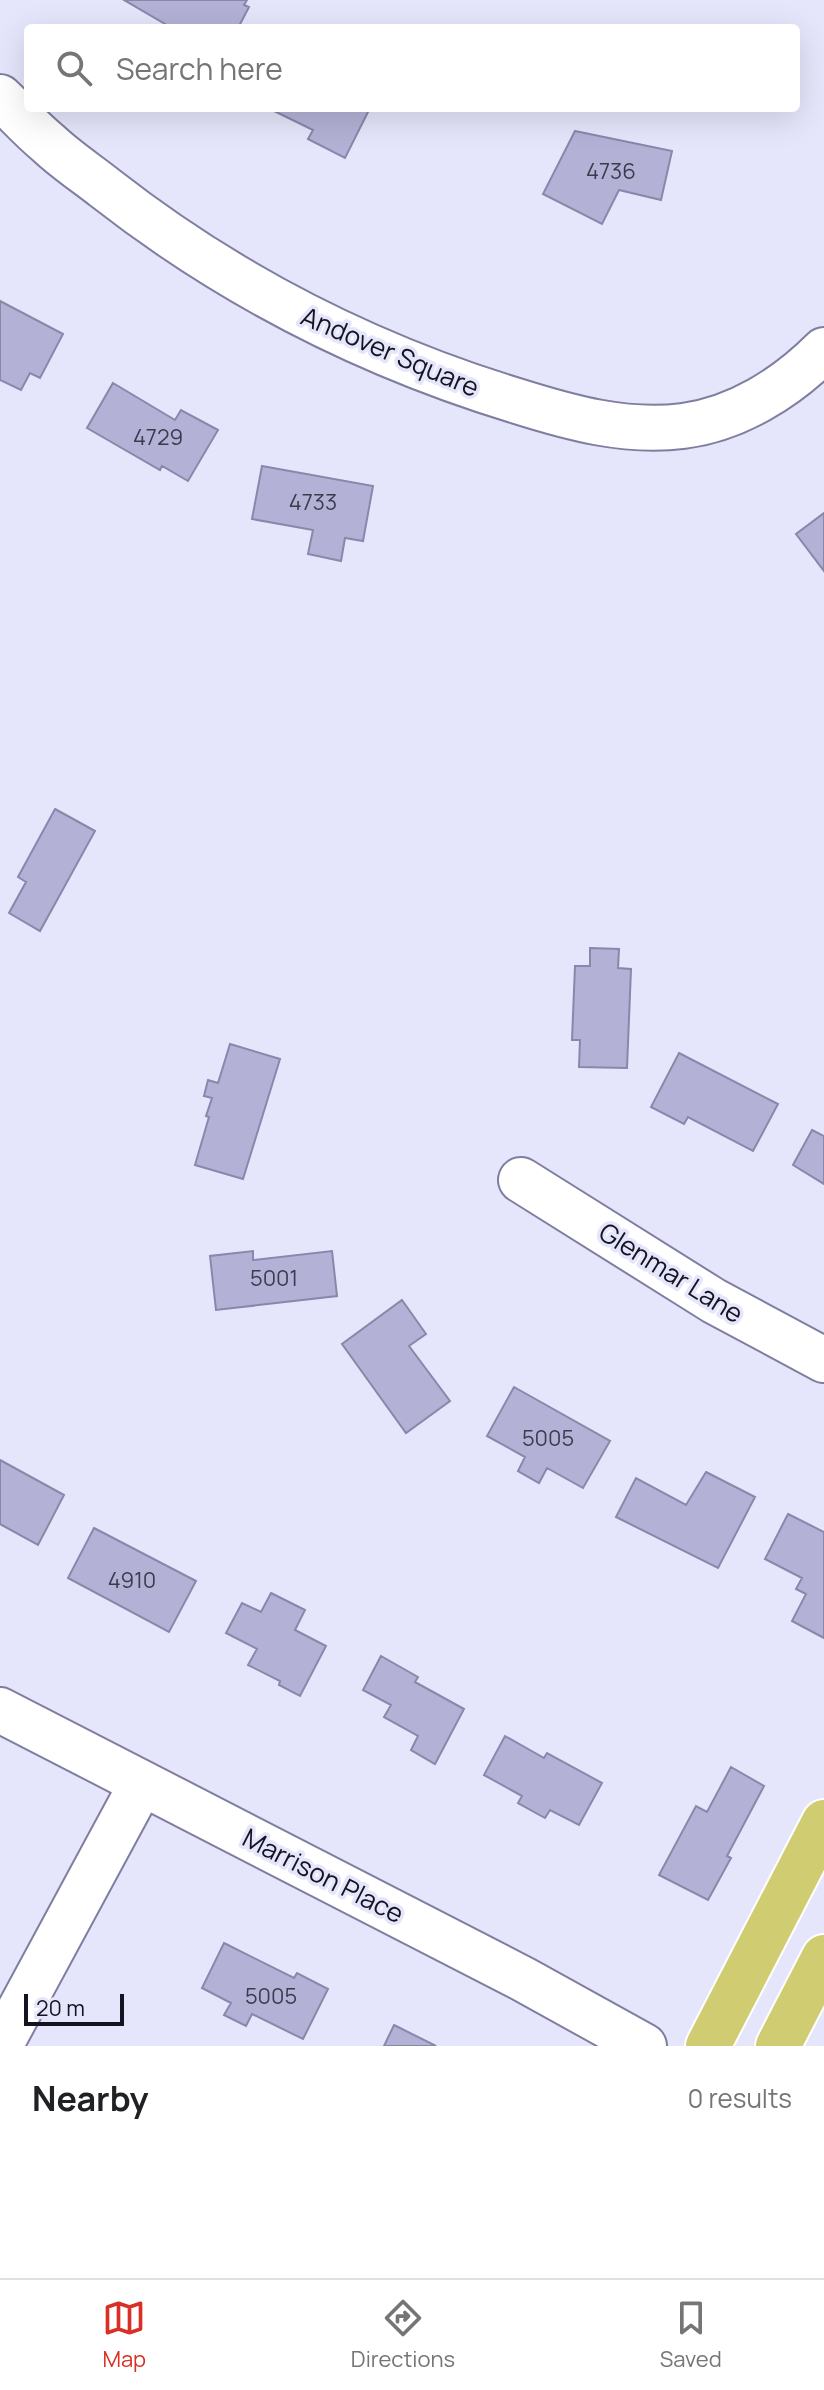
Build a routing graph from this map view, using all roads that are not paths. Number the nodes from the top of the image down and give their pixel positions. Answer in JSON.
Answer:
{"nodes":[{"id":1,"x":0,"y":97,"type":"edge"},
{"id":2,"x":824,"y":350,"type":"edge"},
{"id":3,"x":521,"y":1180,"type":"dead end"},
{"id":4,"x":824,"y":1360,"type":"edge"},
{"id":5,"x":0,"y":1710,"type":"edge"},
{"id":6,"x":142,"y":1783,"type":"junction"},
{"id":7,"x":824,"y":1822,"type":"edge"},
{"id":8,"x":824,"y":1957,"type":"edge"},
{"id":9,"x":0,"y":2046,"type":"edge"},
{"id":10,"x":644,"y":2046,"type":"edge"},
{"id":11,"x":708,"y":2046,"type":"edge"},
{"id":12,"x":778,"y":2046,"type":"edge"}],
"edges":[{"from":1,"to":2,"type":"street","name":"Andover Square"},
{"from":3,"to":4,"type":"street","name":"Glenmar Lane"},
{"from":5,"to":6,"type":"street","name":"Marrison Place"},
{"from":6,"to":9,"type":"street"},
{"from":6,"to":10,"type":"street","name":"Marrison Place"},
{"from":7,"to":11,"type":"main road"},
{"from":8,"to":12,"type":"main road"}]}
